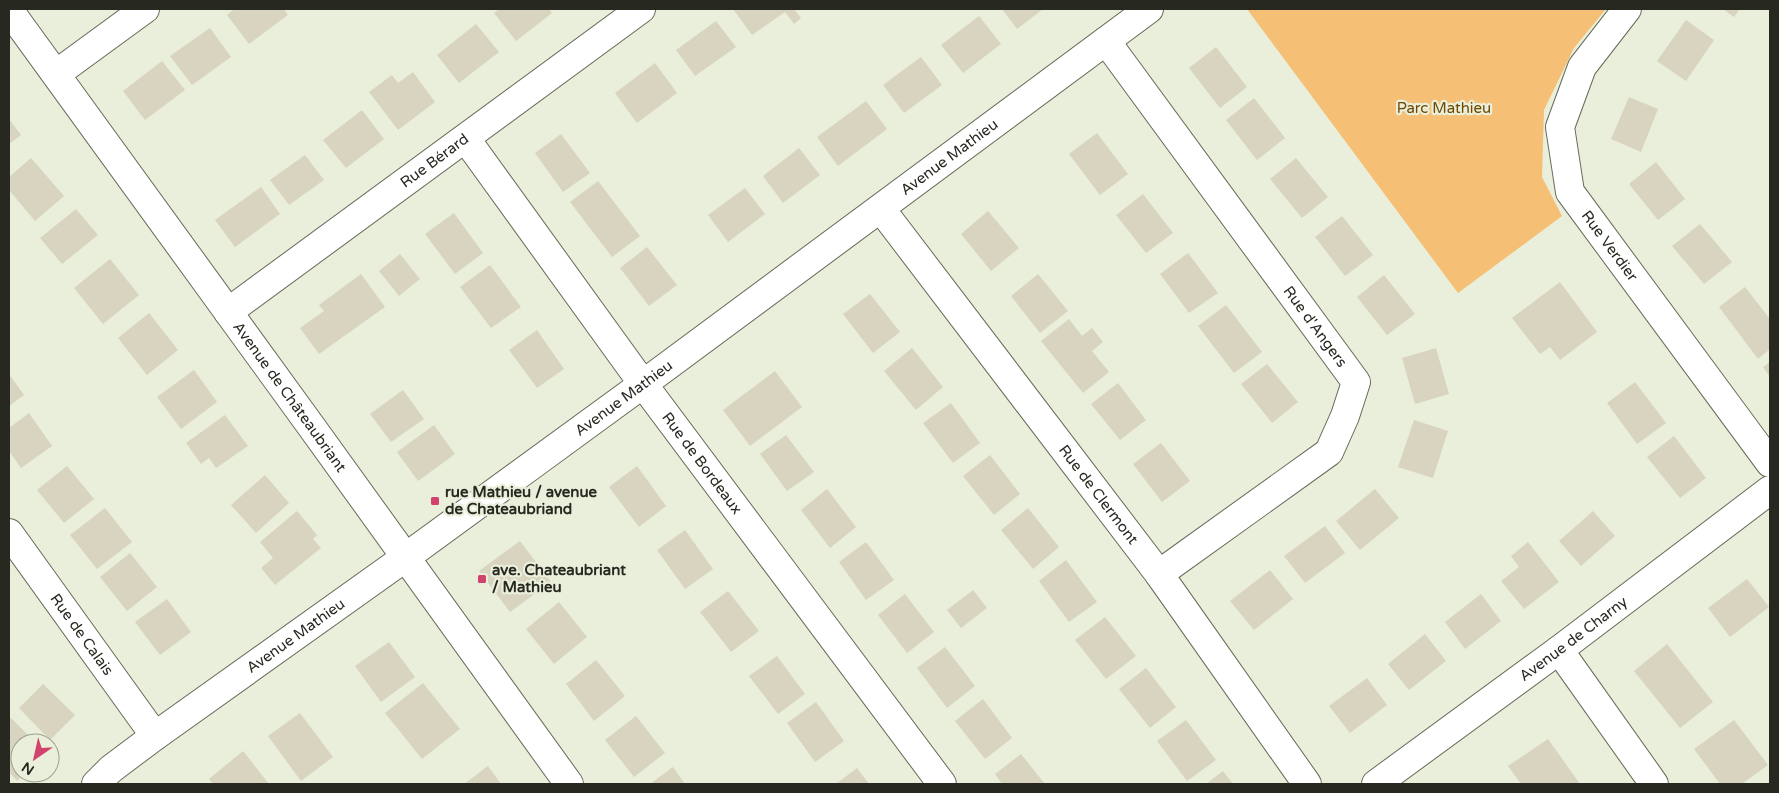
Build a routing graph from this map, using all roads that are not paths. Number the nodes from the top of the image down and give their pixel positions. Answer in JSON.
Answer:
{"nodes":[{"id":1,"x":145,"y":9,"type":"edge"},
{"id":2,"x":641,"y":9,"type":"edge"},
{"id":3,"x":1149,"y":9,"type":"edge"},
{"id":4,"x":1627,"y":9,"type":"edge"},
{"id":5,"x":9,"y":10,"type":"edge"},
{"id":6,"x":1106,"y":41,"type":"junction"},
{"id":7,"x":56,"y":74,"type":"junction"},
{"id":8,"x":466,"y":139,"type":"junction"},
{"id":9,"x":881,"y":209,"type":"junction"},
{"id":10,"x":228,"y":312,"type":"junction"},
{"id":11,"x":644,"y":384,"type":"junction"},
{"id":12,"x":1770,"y":463,"type":"edge"},
{"id":13,"x":1770,"y":490,"type":"edge"},
{"id":14,"x":9,"y":534,"type":"edge"},
{"id":15,"x":406,"y":558,"type":"junction"},
{"id":16,"x":1159,"y":574,"type":"junction"},
{"id":17,"x":1559,"y":650,"type":"junction"},
{"id":18,"x":155,"y":736,"type":"junction"},
{"id":19,"x":96,"y":784,"type":"edge"},
{"id":20,"x":569,"y":784,"type":"edge"},
{"id":21,"x":942,"y":784,"type":"edge"},
{"id":22,"x":1307,"y":784,"type":"edge"},
{"id":23,"x":1376,"y":784,"type":"edge"},
{"id":24,"x":1654,"y":784,"type":"edge"}],
"edges":[{"from":1,"to":7,"type":"street"},
{"from":2,"to":8,"type":"street","name":"Rue Bérard"},
{"from":3,"to":6,"type":"street","name":"Avenue Mathieu"},
{"from":4,"to":12,"type":"street","name":"Rue Verdier"},
{"from":5,"to":7,"type":"street","name":"Avenue de Châteaubriant"},
{"from":6,"to":9,"type":"street","name":"Avenue Mathieu"},
{"from":6,"to":16,"type":"street","name":"Rue d'Angers"},
{"from":7,"to":10,"type":"street","name":"Avenue de Châteaubriant"},
{"from":8,"to":10,"type":"street","name":"Rue Bérard"},
{"from":8,"to":11,"type":"street","name":"Rue de Bordeaux"},
{"from":9,"to":11,"type":"street","name":"Avenue Mathieu"},
{"from":9,"to":16,"type":"street","name":"Rue de Clermont"},
{"from":10,"to":15,"type":"street","name":"Avenue de Châteaubriant"},
{"from":11,"to":15,"type":"street","name":"Avenue Mathieu"},
{"from":11,"to":21,"type":"street","name":"Rue de Bordeaux"},
{"from":13,"to":17,"type":"street","name":"Avenue de Charny"},
{"from":14,"to":18,"type":"street","name":"Rue de Calais"},
{"from":15,"to":18,"type":"street","name":"Avenue Mathieu"},
{"from":15,"to":20,"type":"street","name":"Avenue de Châteaubriant"},
{"from":16,"to":22,"type":"street","name":"Rue de Clermont"},
{"from":17,"to":23,"type":"street","name":"Avenue de Charny"},
{"from":17,"to":24,"type":"street"},
{"from":18,"to":19,"type":"street","name":"Avenue Mathieu"}]}
